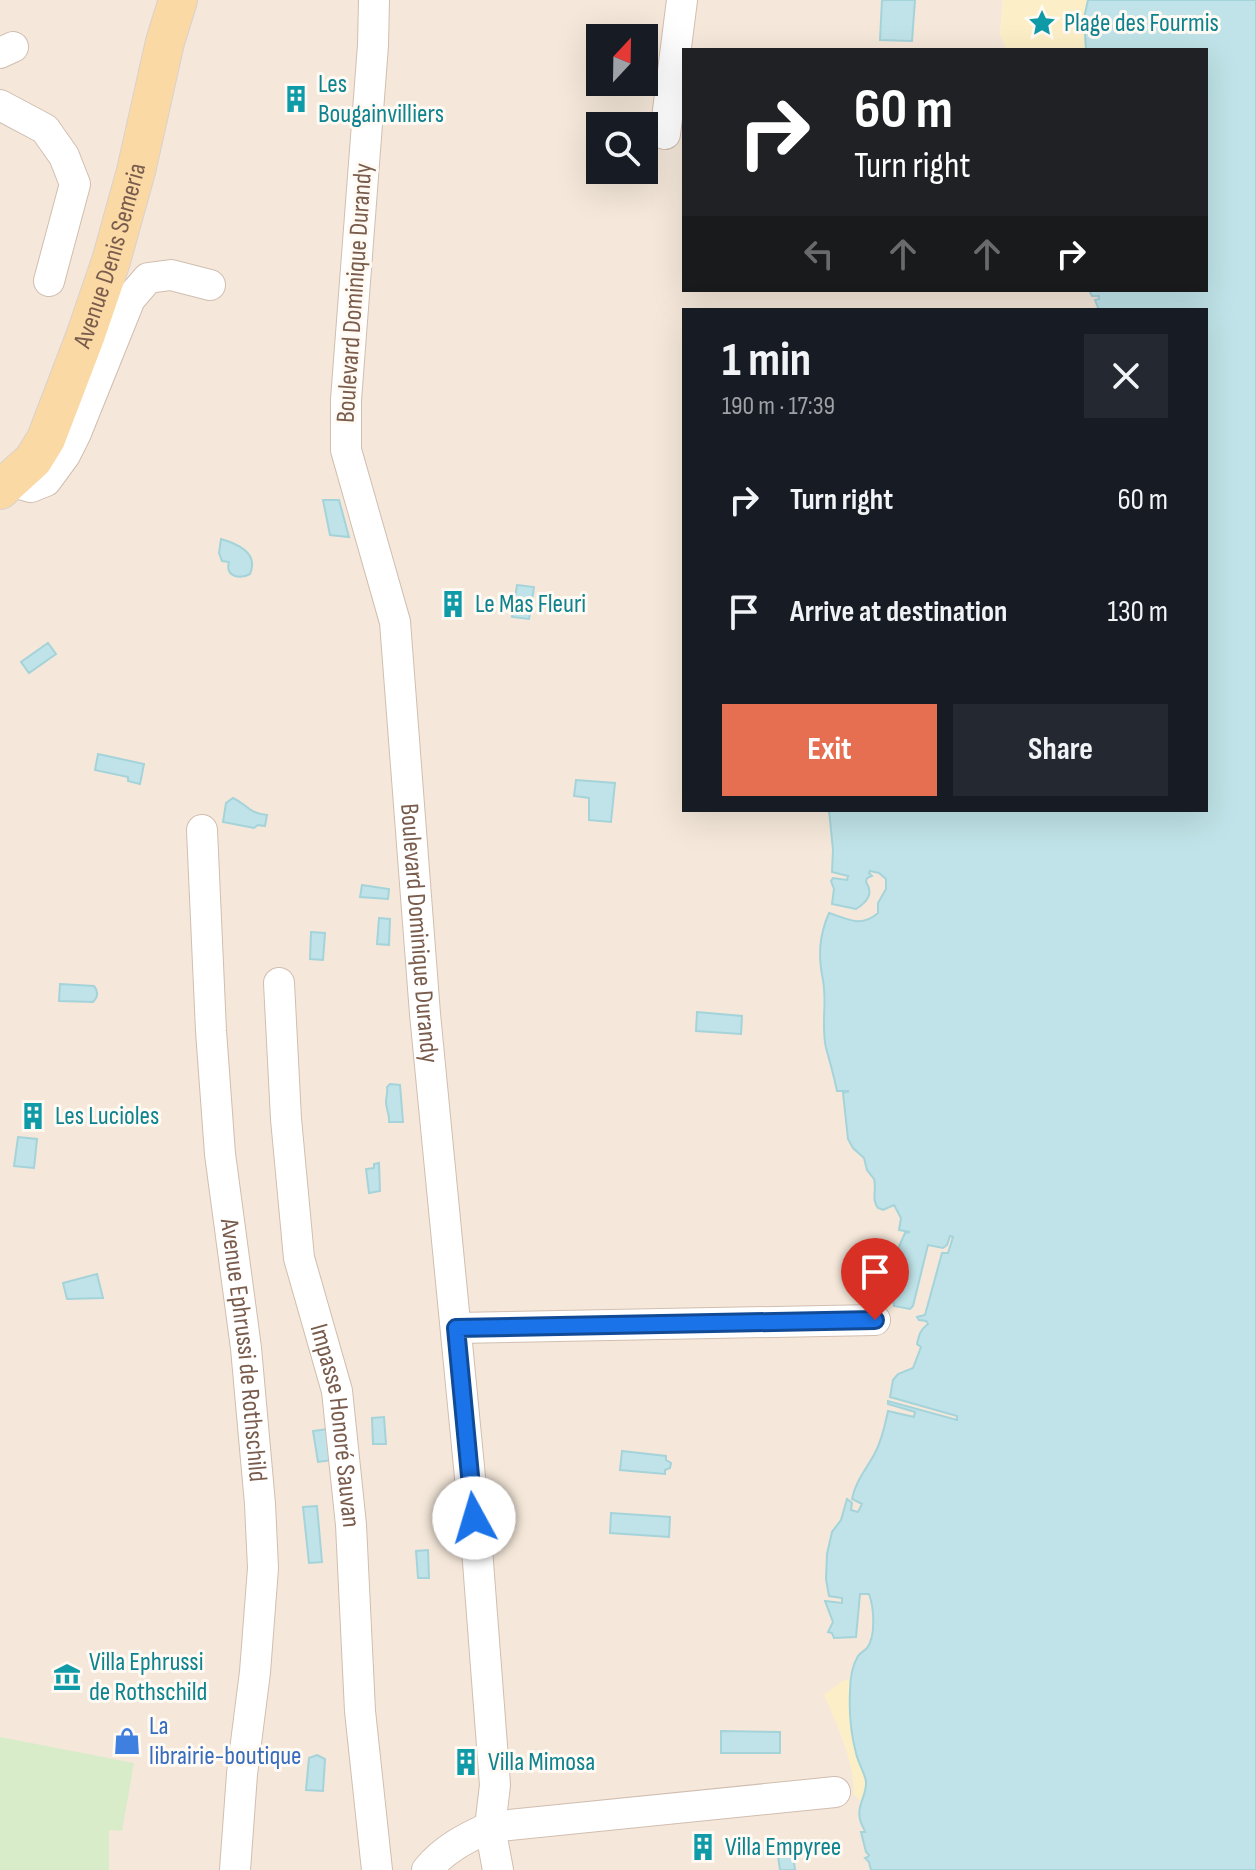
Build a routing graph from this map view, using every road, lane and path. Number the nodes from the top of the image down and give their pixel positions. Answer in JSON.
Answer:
{"nodes":[{"id":1,"x":178,"y":0,"type":"edge"},
{"id":2,"x":374,"y":0,"type":"edge"},
{"id":3,"x":682,"y":0,"type":"edge"},
{"id":4,"x":0,"y":105,"type":"edge"},
{"id":5,"x":665,"y":134,"type":"dead end"},
{"id":6,"x":49,"y":281,"type":"dead end"},
{"id":7,"x":210,"y":285,"type":"dead end"},
{"id":8,"x":5,"y":486,"type":"edge"},
{"id":9,"x":202,"y":830,"type":"dead end"},
{"id":10,"x":279,"y":983,"type":"dead end"},
{"id":11,"x":875,"y":1320,"type":"dead end"},
{"id":12,"x":456,"y":1328,"type":"junction"},
{"id":13,"x":835,"y":1792,"type":"dead end"},
{"id":14,"x":490,"y":1827,"type":"junction"},
{"id":15,"x":235,"y":1870,"type":"edge"},
{"id":16,"x":377,"y":1870,"type":"edge"},
{"id":17,"x":427,"y":1870,"type":"edge"},
{"id":18,"x":498,"y":1870,"type":"edge"}],
"edges":[{"from":1,"to":8,"type":"main road","name":"Avenue Denis Semeria"},
{"from":2,"to":12,"type":"street","name":"Boulevard Dominique Durandy"},
{"from":3,"to":5,"type":"street"},
{"from":4,"to":6,"type":"street"},
{"from":7,"to":8,"type":"street"},
{"from":9,"to":15,"type":"street","name":"Avenue Ephrussi de Rothschild"},
{"from":10,"to":16,"type":"street","name":"Impasse Honoré Sauvan"},
{"from":11,"to":12,"type":"street"},
{"from":12,"to":14,"type":"street","name":"Boulevard Dominique Durandy"},
{"from":13,"to":14,"type":"street"},
{"from":14,"to":17,"type":"street"},
{"from":14,"to":18,"type":"street","name":"Boulevard Dominique Durandy"}]}
